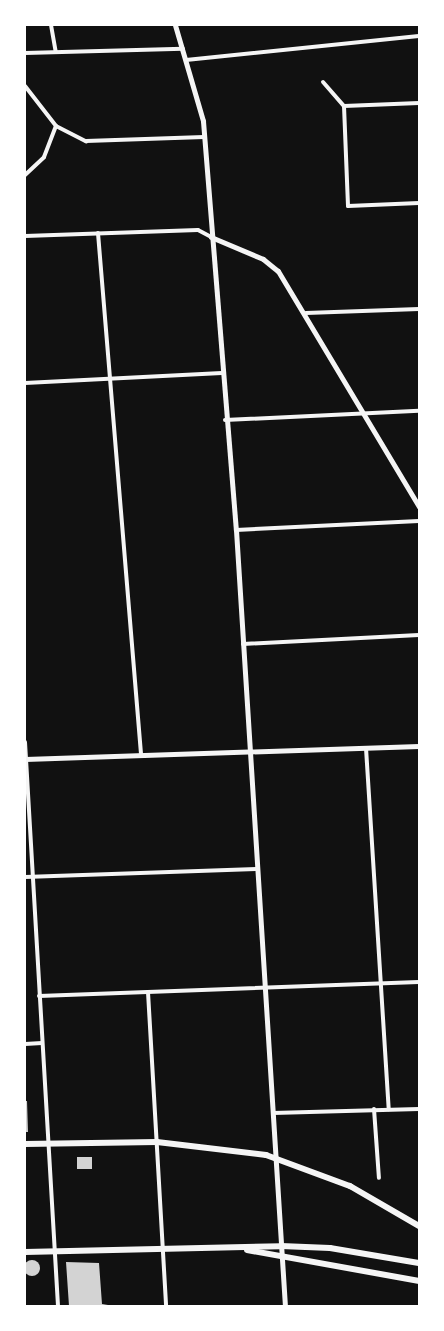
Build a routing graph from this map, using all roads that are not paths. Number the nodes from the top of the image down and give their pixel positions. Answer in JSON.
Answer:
{"nodes":[{"id":1,"x":51,"y":25,"type":"edge"},
{"id":2,"x":175,"y":25,"type":"edge"},
{"id":3,"x":419,"y":36,"type":"edge"},
{"id":4,"x":183,"y":49,"type":"junction"},
{"id":5,"x":56,"y":52,"type":"junction"},
{"id":6,"x":25,"y":53,"type":"edge"},
{"id":7,"x":186,"y":60,"type":"junction"},
{"id":8,"x":322,"y":82,"type":"dead end"},
{"id":9,"x":25,"y":86,"type":"edge"},
{"id":10,"x":419,"y":103,"type":"edge"},
{"id":11,"x":344,"y":106,"type":"junction"},
{"id":12,"x":56,"y":126,"type":"junction"},
{"id":13,"x":204,"y":138,"type":"junction"},
{"id":14,"x":25,"y":175,"type":"edge"},
{"id":15,"x":419,"y":203,"type":"edge"},
{"id":16,"x":98,"y":234,"type":"junction"},
{"id":17,"x":25,"y":236,"type":"edge"},
{"id":18,"x":211,"y":237,"type":"junction"},
{"id":19,"x":419,"y":309,"type":"edge"},
{"id":20,"x":306,"y":313,"type":"junction"},
{"id":21,"x":222,"y":373,"type":"junction"},
{"id":22,"x":109,"y":377,"type":"junction"},
{"id":23,"x":25,"y":383,"type":"edge"},
{"id":24,"x":419,"y":411,"type":"edge"},
{"id":25,"x":363,"y":413,"type":"junction"},
{"id":26,"x":226,"y":420,"type":"junction"},
{"id":27,"x":419,"y":506,"type":"edge"},
{"id":28,"x":419,"y":521,"type":"edge"},
{"id":29,"x":236,"y":530,"type":"junction"},
{"id":30,"x":419,"y":634,"type":"edge"},
{"id":31,"x":243,"y":644,"type":"junction"},
{"id":32,"x":25,"y":742,"type":"edge"},
{"id":33,"x":419,"y":746,"type":"edge"},
{"id":34,"x":366,"y":748,"type":"junction"},
{"id":35,"x":250,"y":753,"type":"junction"},
{"id":36,"x":140,"y":754,"type":"junction"},
{"id":37,"x":26,"y":759,"type":"edge"},
{"id":38,"x":257,"y":869,"type":"junction"},
{"id":39,"x":25,"y":877,"type":"edge"},
{"id":40,"x":32,"y":877,"type":"junction"},
{"id":41,"x":419,"y":982,"type":"edge"},
{"id":42,"x":381,"y":983,"type":"junction"},
{"id":43,"x":265,"y":988,"type":"junction"},
{"id":44,"x":148,"y":992,"type":"junction"},
{"id":45,"x":39,"y":996,"type":"junction"},
{"id":46,"x":42,"y":1043,"type":"junction"},
{"id":47,"x":25,"y":1044,"type":"edge"},
{"id":48,"x":374,"y":1109,"type":"junction"},
{"id":49,"x":389,"y":1109,"type":"junction"},
{"id":50,"x":419,"y":1109,"type":"edge"},
{"id":51,"x":273,"y":1113,"type":"junction"},
{"id":52,"x":157,"y":1142,"type":"junction"},
{"id":53,"x":48,"y":1143,"type":"junction"},
{"id":54,"x":25,"y":1144,"type":"edge"},
{"id":55,"x":276,"y":1158,"type":"junction"},
{"id":56,"x":379,"y":1178,"type":"dead end"},
{"id":57,"x":419,"y":1226,"type":"edge"},
{"id":58,"x":281,"y":1246,"type":"junction"},
{"id":59,"x":163,"y":1248,"type":"junction"},
{"id":60,"x":231,"y":1248,"type":"junction"},
{"id":61,"x":55,"y":1251,"type":"junction"},
{"id":62,"x":25,"y":1252,"type":"edge"},
{"id":63,"x":282,"y":1254,"type":"junction"},
{"id":64,"x":419,"y":1263,"type":"edge"},
{"id":65,"x":419,"y":1281,"type":"edge"},
{"id":66,"x":58,"y":1306,"type":"edge"},
{"id":67,"x":166,"y":1306,"type":"edge"},
{"id":68,"x":285,"y":1306,"type":"edge"}],
"edges":[{"from":1,"to":5,"type":"street"},
{"from":2,"to":4,"type":"street"},
{"from":3,"to":7,"type":"street"},
{"from":4,"to":5,"type":"street"},
{"from":4,"to":7,"type":"street"},
{"from":5,"to":6,"type":"street"},
{"from":7,"to":13,"type":"street"},
{"from":8,"to":11,"type":"street"},
{"from":9,"to":12,"type":"street"},
{"from":10,"to":11,"type":"street"},
{"from":11,"to":15,"type":"street"},
{"from":12,"to":13,"type":"street"},
{"from":12,"to":14,"type":"street"},
{"from":13,"to":18,"type":"street"},
{"from":16,"to":17,"type":"street"},
{"from":16,"to":18,"type":"street"},
{"from":16,"to":22,"type":"street"},
{"from":18,"to":20,"type":"street"},
{"from":18,"to":21,"type":"street"},
{"from":19,"to":20,"type":"street"},
{"from":20,"to":25,"type":"street"},
{"from":21,"to":22,"type":"street"},
{"from":21,"to":26,"type":"street"},
{"from":22,"to":23,"type":"street"},
{"from":22,"to":36,"type":"street"},
{"from":24,"to":25,"type":"street"},
{"from":25,"to":26,"type":"street"},
{"from":25,"to":27,"type":"street"},
{"from":26,"to":29,"type":"street"},
{"from":28,"to":29,"type":"street"},
{"from":29,"to":31,"type":"street"},
{"from":30,"to":31,"type":"street"},
{"from":31,"to":35,"type":"street"},
{"from":32,"to":37,"type":"street"},
{"from":33,"to":34,"type":"street"},
{"from":34,"to":35,"type":"street"},
{"from":34,"to":42,"type":"street"},
{"from":35,"to":36,"type":"street"},
{"from":35,"to":38,"type":"street"},
{"from":36,"to":37,"type":"street"},
{"from":37,"to":40,"type":"street"},
{"from":38,"to":40,"type":"street"},
{"from":38,"to":43,"type":"street"},
{"from":39,"to":40,"type":"street"},
{"from":40,"to":45,"type":"street"},
{"from":41,"to":42,"type":"street"},
{"from":42,"to":43,"type":"street"},
{"from":42,"to":49,"type":"street"},
{"from":43,"to":44,"type":"street"},
{"from":43,"to":51,"type":"street"},
{"from":44,"to":45,"type":"street"},
{"from":44,"to":52,"type":"street"},
{"from":45,"to":46,"type":"street"},
{"from":46,"to":47,"type":"street"},
{"from":46,"to":53,"type":"street"},
{"from":48,"to":49,"type":"street"},
{"from":48,"to":51,"type":"street"},
{"from":48,"to":56,"type":"street"},
{"from":49,"to":50,"type":"street"},
{"from":51,"to":55,"type":"street"},
{"from":52,"to":53,"type":"main road"},
{"from":52,"to":55,"type":"main road"},
{"from":52,"to":59,"type":"street"},
{"from":53,"to":54,"type":"main road"},
{"from":53,"to":61,"type":"street"},
{"from":55,"to":57,"type":"main road"},
{"from":55,"to":58,"type":"street"},
{"from":58,"to":60,"type":"main road"},
{"from":58,"to":63,"type":"street"},
{"from":58,"to":64,"type":"main road"},
{"from":59,"to":60,"type":"main road"},
{"from":59,"to":61,"type":"main road"},
{"from":59,"to":67,"type":"street"},
{"from":60,"to":63,"type":"main road"},
{"from":61,"to":62,"type":"main road"},
{"from":61,"to":66,"type":"street"},
{"from":63,"to":65,"type":"main road"},
{"from":63,"to":68,"type":"street"}]}
